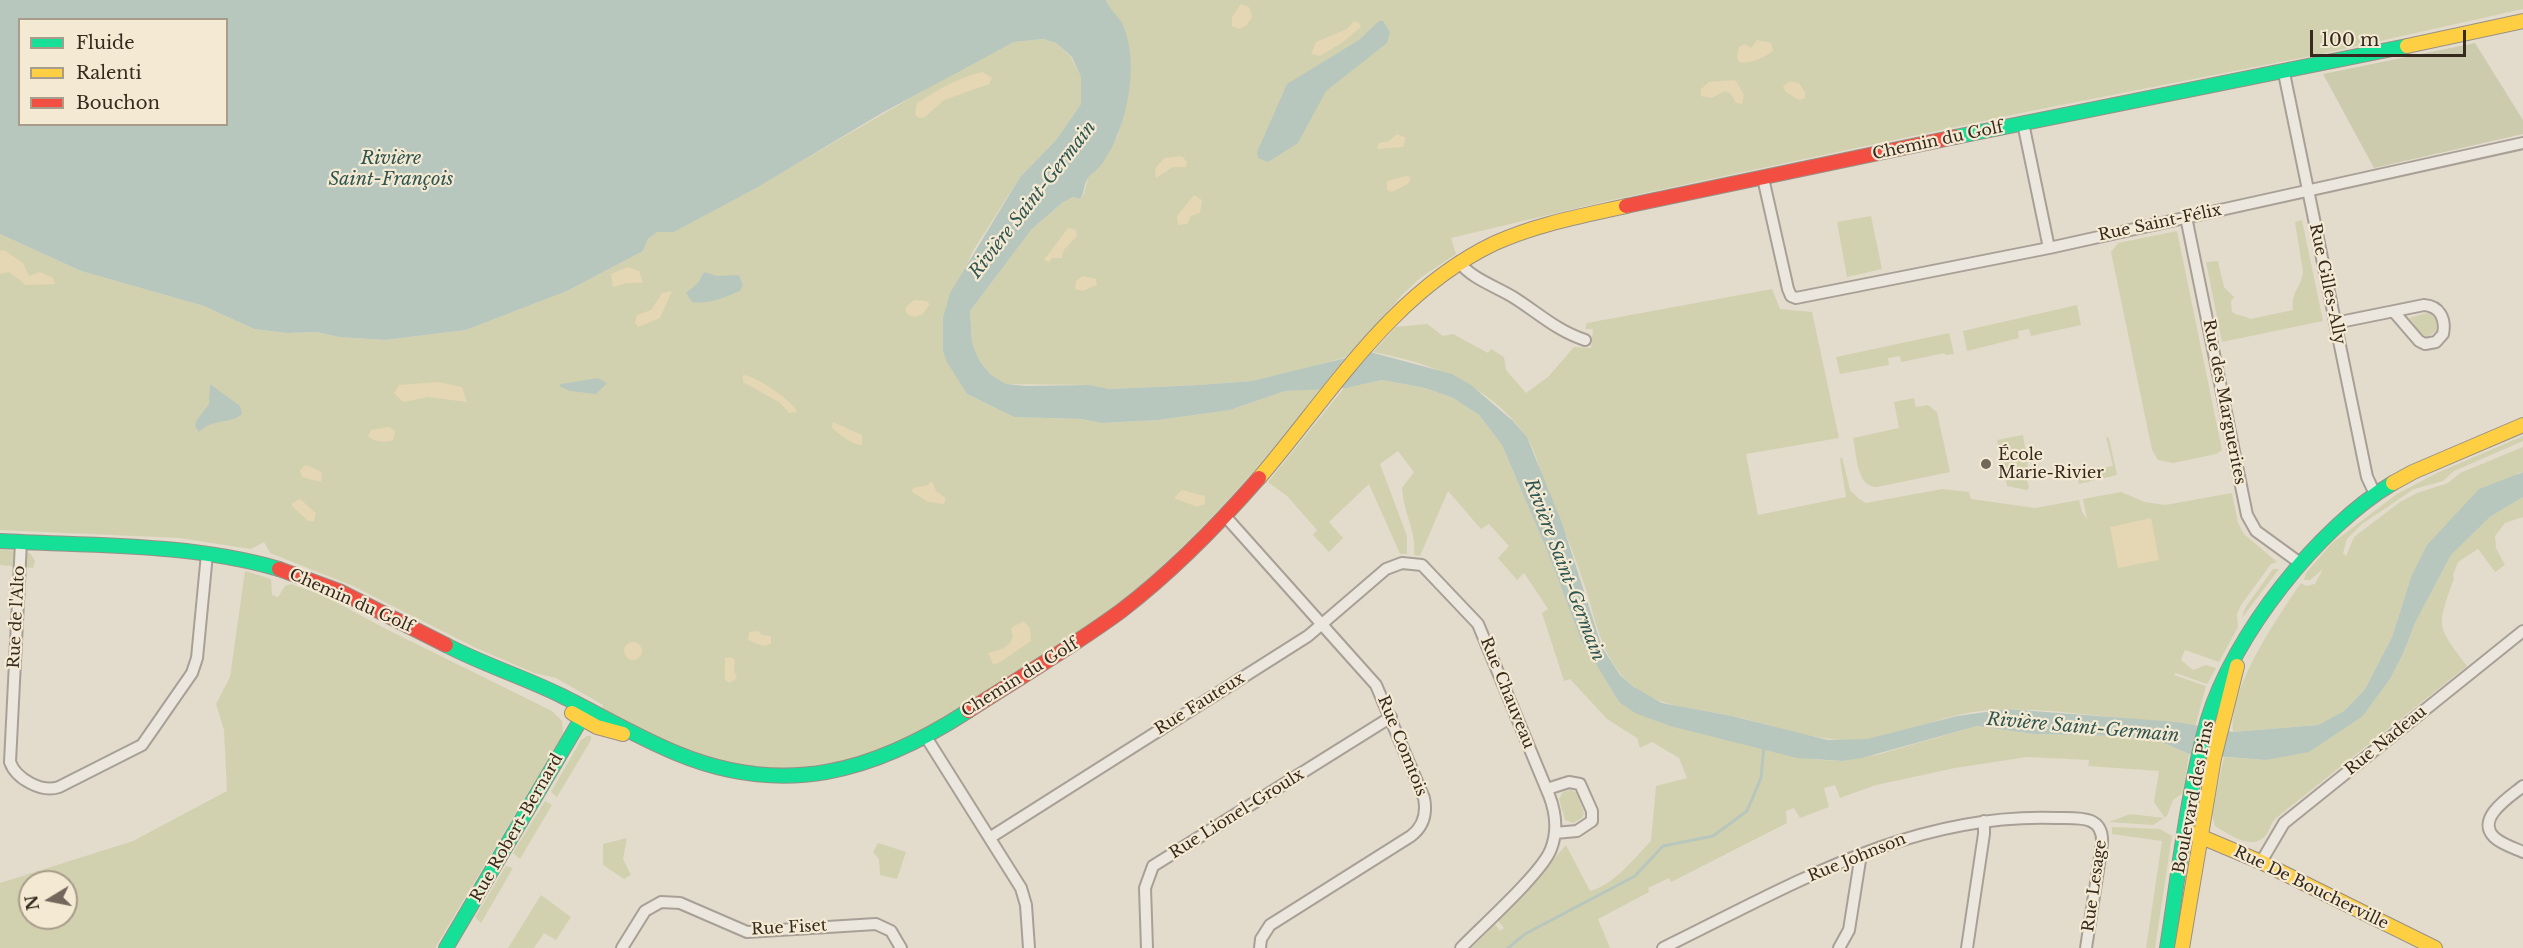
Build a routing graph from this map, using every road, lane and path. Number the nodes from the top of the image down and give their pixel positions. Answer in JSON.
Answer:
{"nodes":[{"id":1,"x":2523,"y":21,"type":"edge"},
{"id":2,"x":2284,"y":73,"type":"junction"},
{"id":3,"x":2023,"y":123,"type":"junction"},
{"id":4,"x":2523,"y":143,"type":"edge"},
{"id":5,"x":1763,"y":178,"type":"junction"},
{"id":6,"x":2308,"y":191,"type":"junction"},
{"id":7,"x":2186,"y":217,"type":"junction"},
{"id":8,"x":2049,"y":248,"type":"junction"},
{"id":9,"x":1459,"y":262,"type":"junction"},
{"id":10,"x":2394,"y":312,"type":"junction"},
{"id":11,"x":2335,"y":323,"type":"junction"},
{"id":12,"x":1585,"y":340,"type":"dead end"},
{"id":13,"x":2523,"y":425,"type":"edge"},
{"id":14,"x":2375,"y":494,"type":"junction"},
{"id":15,"x":1225,"y":516,"type":"junction"},
{"id":16,"x":0,"y":541,"type":"edge"},
{"id":17,"x":21,"y":542,"type":"junction"},
{"id":18,"x":207,"y":554,"type":"junction"},
{"id":19,"x":1402,"y":562,"type":"joint"},
{"id":20,"x":2301,"y":563,"type":"junction"},
{"id":21,"x":1323,"y":626,"type":"junction"},
{"id":22,"x":2523,"y":631,"type":"edge"},
{"id":23,"x":584,"y":714,"type":"junction"},
{"id":24,"x":1391,"y":717,"type":"junction"},
{"id":25,"x":926,"y":737,"type":"junction"},
{"id":26,"x":2207,"y":756,"type":"junction"},
{"id":27,"x":2523,"y":786,"type":"edge"},
{"id":28,"x":1547,"y":789,"type":"junction"},
{"id":29,"x":1984,"y":821,"type":"junction"},
{"id":30,"x":2099,"y":825,"type":"joint"},
{"id":31,"x":2185,"y":832,"type":"junction"},
{"id":32,"x":1555,"y":833,"type":"junction"},
{"id":33,"x":2200,"y":836,"type":"junction"},
{"id":34,"x":991,"y":837,"type":"junction"},
{"id":35,"x":2523,"y":852,"type":"edge"},
{"id":36,"x":1861,"y":854,"type":"junction"},
{"id":37,"x":2261,"y":862,"type":"junction"},
{"id":38,"x":446,"y":948,"type":"edge"},
{"id":39,"x":622,"y":948,"type":"edge"},
{"id":40,"x":901,"y":948,"type":"edge"},
{"id":41,"x":1029,"y":948,"type":"edge"},
{"id":42,"x":1147,"y":948,"type":"edge"},
{"id":43,"x":1260,"y":948,"type":"edge"},
{"id":44,"x":1461,"y":948,"type":"edge"},
{"id":45,"x":1664,"y":948,"type":"edge"},
{"id":46,"x":1839,"y":948,"type":"edge"},
{"id":47,"x":1966,"y":948,"type":"edge"},
{"id":48,"x":2086,"y":948,"type":"edge"},
{"id":49,"x":2167,"y":948,"type":"edge"},
{"id":50,"x":2182,"y":948,"type":"edge"},
{"id":51,"x":2435,"y":948,"type":"edge"}],
"edges":[{"from":1,"to":2,"type":"street","name":"Chemin du Golf"},
{"from":2,"to":3,"type":"street","name":"Chemin du Golf"},
{"from":2,"to":6,"type":"street","name":"Rue Gilles-Ally"},
{"from":3,"to":5,"type":"street","name":"Chemin du Golf"},
{"from":3,"to":8,"type":"street"},
{"from":4,"to":6,"type":"street","name":"Rue Saint-Félix"},
{"from":5,"to":8,"type":"street","name":"Rue Saint-Félix"},
{"from":5,"to":9,"type":"street","name":"Chemin du Golf"},
{"from":6,"to":7,"type":"street","name":"Rue Saint-Félix"},
{"from":6,"to":11,"type":"street","name":"Rue Gilles-Ally"},
{"from":7,"to":8,"type":"street","name":"Rue Saint-Félix"},
{"from":7,"to":20,"type":"street","name":"Rue des Marguerites"},
{"from":9,"to":12,"type":"street"},
{"from":9,"to":15,"type":"street","name":"Chemin du Golf"},
{"from":10,"to":10,"type":"street"},
{"from":10,"to":11,"type":"street"},
{"from":11,"to":14,"type":"street","name":"Rue Gilles-Ally"},
{"from":13,"to":14,"type":"street","name":"Boulevard des Pins"},
{"from":14,"to":20,"type":"street","name":"Boulevard des Pins"},
{"from":15,"to":21,"type":"street","name":"Rue Comtois"},
{"from":15,"to":25,"type":"street","name":"Chemin du Golf"},
{"from":16,"to":17,"type":"street","name":"Chemin du Golf"},
{"from":17,"to":18,"type":"street","name":"Chemin du Golf"},
{"from":17,"to":18,"type":"street","name":"Rue de l'Alto"},
{"from":18,"to":23,"type":"street","name":"Chemin du Golf"},
{"from":19,"to":21,"type":"street","name":"Rue Fauteux"},
{"from":19,"to":28,"type":"street","name":"Rue Chauveau"},
{"from":20,"to":26,"type":"street","name":"Boulevard des Pins"},
{"from":21,"to":24,"type":"street","name":"Rue Comtois"},
{"from":21,"to":34,"type":"street","name":"Rue Fauteux"},
{"from":22,"to":37,"type":"street","name":"Rue Nadeau"},
{"from":23,"to":25,"type":"street","name":"Chemin du Golf"},
{"from":23,"to":38,"type":"street","name":"Rue Robert-Bernard"},
{"from":24,"to":42,"type":"street","name":"Rue Lionel-Groulx"},
{"from":24,"to":43,"type":"street","name":"Rue Comtois"},
{"from":25,"to":34,"type":"street"},
{"from":26,"to":31,"type":"street","name":"Boulevard des Pins"},
{"from":26,"to":33,"type":"street","name":"Boulevard des Pins"},
{"from":27,"to":35,"type":"street"},
{"from":28,"to":32,"type":"street","name":"Rue Chauveau"},
{"from":28,"to":32,"type":"street"},
{"from":29,"to":30,"type":"street","name":"Rue Johnson"},
{"from":29,"to":36,"type":"street","name":"Rue Johnson"},
{"from":29,"to":47,"type":"street"},
{"from":30,"to":48,"type":"street","name":"Rue Lesage"},
{"from":31,"to":33,"type":"street","name":"Rue De Boucherville"},
{"from":31,"to":49,"type":"street","name":"Boulevard des Pins"},
{"from":32,"to":44,"type":"street","name":"Rue Chauveau"},
{"from":33,"to":37,"type":"street","name":"Rue De Boucherville"},
{"from":33,"to":50,"type":"street","name":"Boulevard des Pins"},
{"from":34,"to":41,"type":"street"},
{"from":36,"to":45,"type":"street","name":"Rue Johnson"},
{"from":36,"to":46,"type":"street"},
{"from":37,"to":51,"type":"street","name":"Rue De Boucherville"},
{"from":39,"to":40,"type":"street","name":"Rue Fiset"}]}
